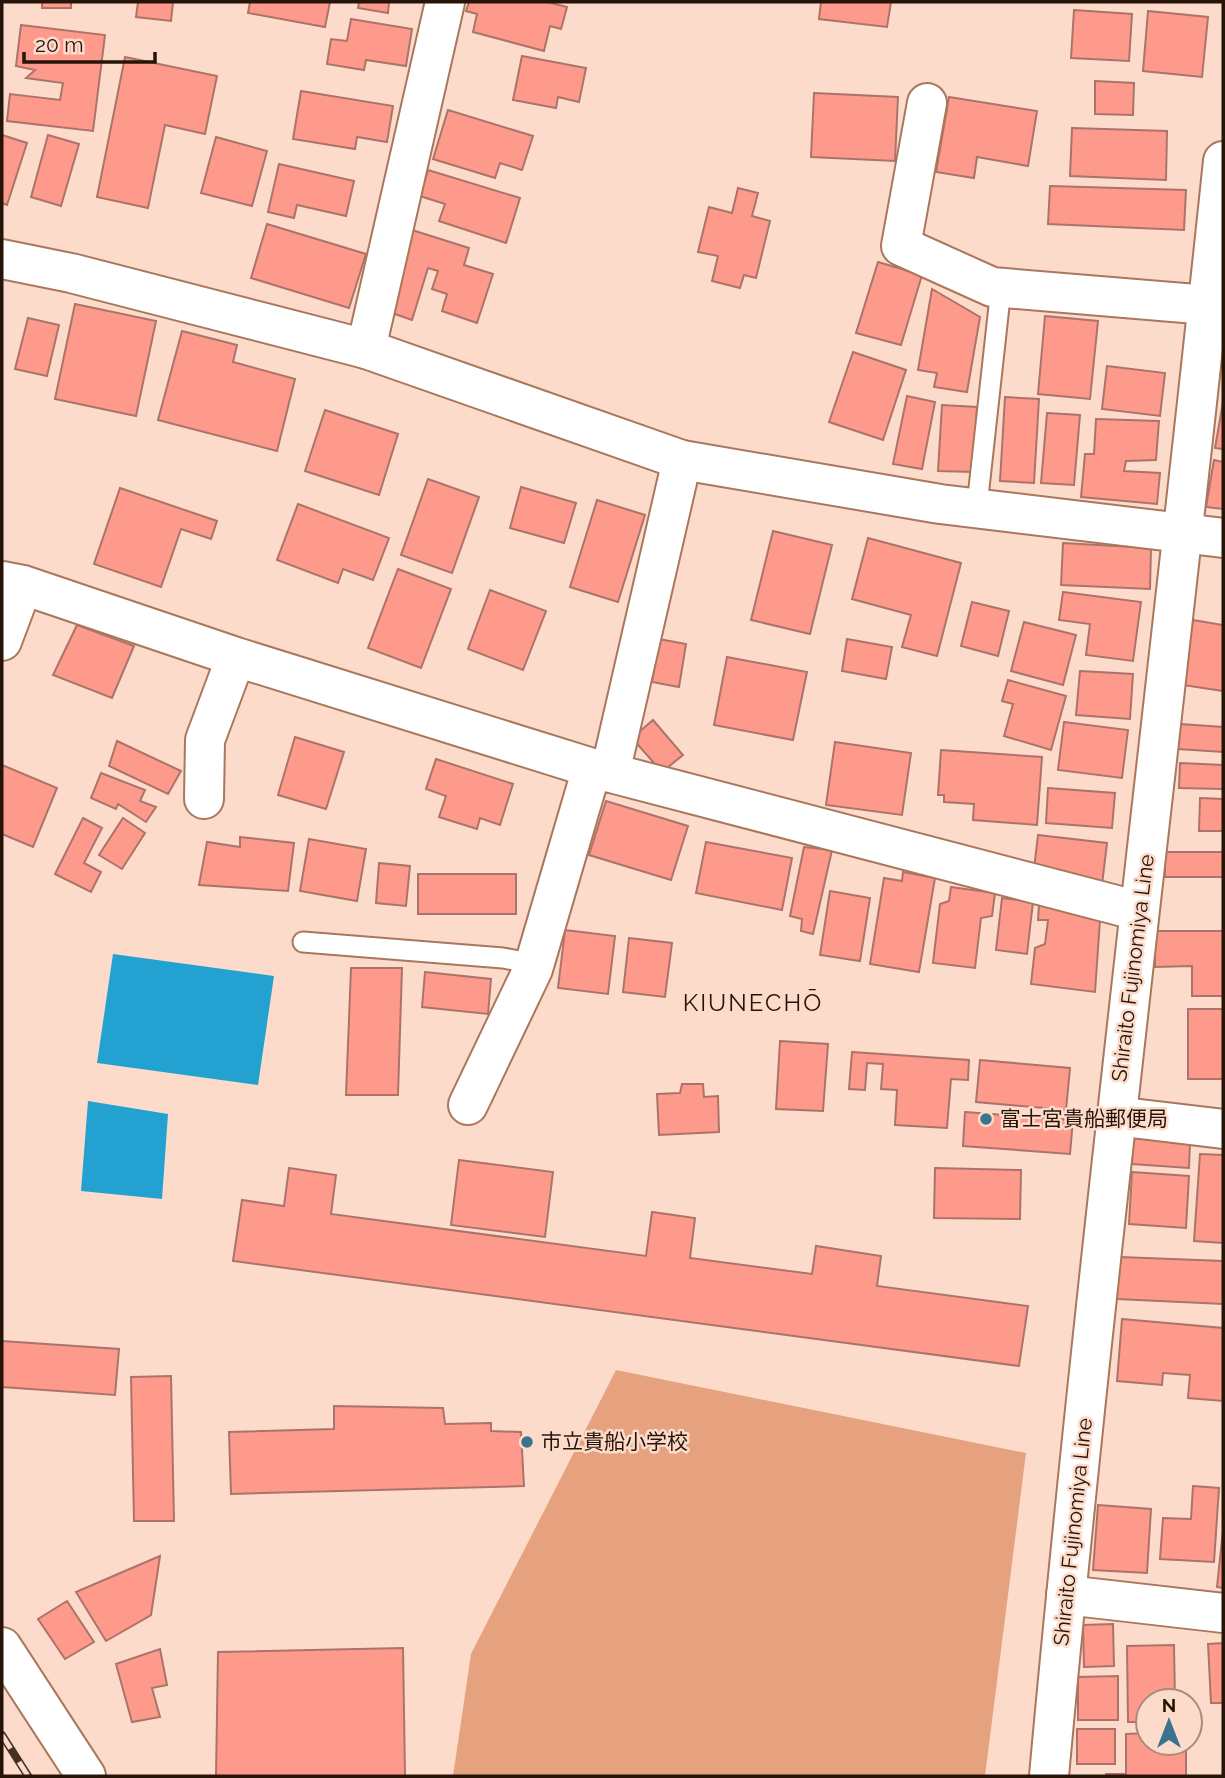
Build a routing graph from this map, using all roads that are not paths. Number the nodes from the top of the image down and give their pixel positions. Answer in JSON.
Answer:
{"nodes":[{"id":1,"x":445,"y":2,"type":"edge"},
{"id":2,"x":927,"y":103,"type":"dead end"},
{"id":3,"x":1223,"y":161,"type":"edge"},
{"id":4,"x":2,"y":259,"type":"edge"},
{"id":5,"x":1001,"y":288,"type":"junction"},
{"id":6,"x":1208,"y":305,"type":"junction"},
{"id":7,"x":366,"y":349,"type":"junction"},
{"id":8,"x":682,"y":460,"type":"junction"},
{"id":9,"x":977,"y":506,"type":"junction"},
{"id":10,"x":1184,"y":534,"type":"junction"},
{"id":11,"x":1223,"y":538,"type":"edge"},
{"id":12,"x":12,"y":583,"type":"edge"},
{"id":13,"x":2,"y":641,"type":"edge"},
{"id":14,"x":236,"y":657,"type":"junction"},
{"id":15,"x":601,"y":770,"type":"junction"},
{"id":16,"x":204,"y":799,"type":"dead end"},
{"id":17,"x":1139,"y":911,"type":"junction"},
{"id":18,"x":303,"y":942,"type":"dead end"},
{"id":19,"x":535,"y":964,"type":"junction"},
{"id":20,"x":468,"y":1105,"type":"dead end"},
{"id":21,"x":1115,"y":1116,"type":"junction"},
{"id":22,"x":1223,"y":1129,"type":"edge"},
{"id":23,"x":1066,"y":1595,"type":"junction"},
{"id":24,"x":1223,"y":1613,"type":"edge"},
{"id":25,"x":2,"y":1647,"type":"edge"},
{"id":26,"x":86,"y":1776,"type":"edge"},
{"id":27,"x":1049,"y":1776,"type":"edge"}],
"edges":[{"from":1,"to":7,"type":"street"},
{"from":2,"to":5,"type":"street"},
{"from":3,"to":6,"type":"street","name":"Shiraito Fujinomiya Line"},
{"from":4,"to":7,"type":"street"},
{"from":5,"to":6,"type":"street"},
{"from":5,"to":9,"type":"lane"},
{"from":6,"to":10,"type":"street","name":"Shiraito Fujinomiya Line"},
{"from":7,"to":8,"type":"street"},
{"from":8,"to":9,"type":"street"},
{"from":8,"to":15,"type":"street"},
{"from":9,"to":10,"type":"street"},
{"from":10,"to":11,"type":"street"},
{"from":10,"to":17,"type":"street","name":"Shiraito Fujinomiya Line"},
{"from":12,"to":13,"type":"street"},
{"from":12,"to":14,"type":"street"},
{"from":14,"to":15,"type":"street"},
{"from":14,"to":16,"type":"street"},
{"from":15,"to":17,"type":"street"},
{"from":15,"to":19,"type":"street"},
{"from":17,"to":21,"type":"street","name":"Shiraito Fujinomiya Line"},
{"from":18,"to":19,"type":"lane"},
{"from":19,"to":20,"type":"street"},
{"from":21,"to":22,"type":"street"},
{"from":21,"to":23,"type":"street","name":"Shiraito Fujinomiya Line"},
{"from":23,"to":24,"type":"street"},
{"from":23,"to":27,"type":"street","name":"Shiraito Fujinomiya Line"},
{"from":25,"to":26,"type":"street"}]}
